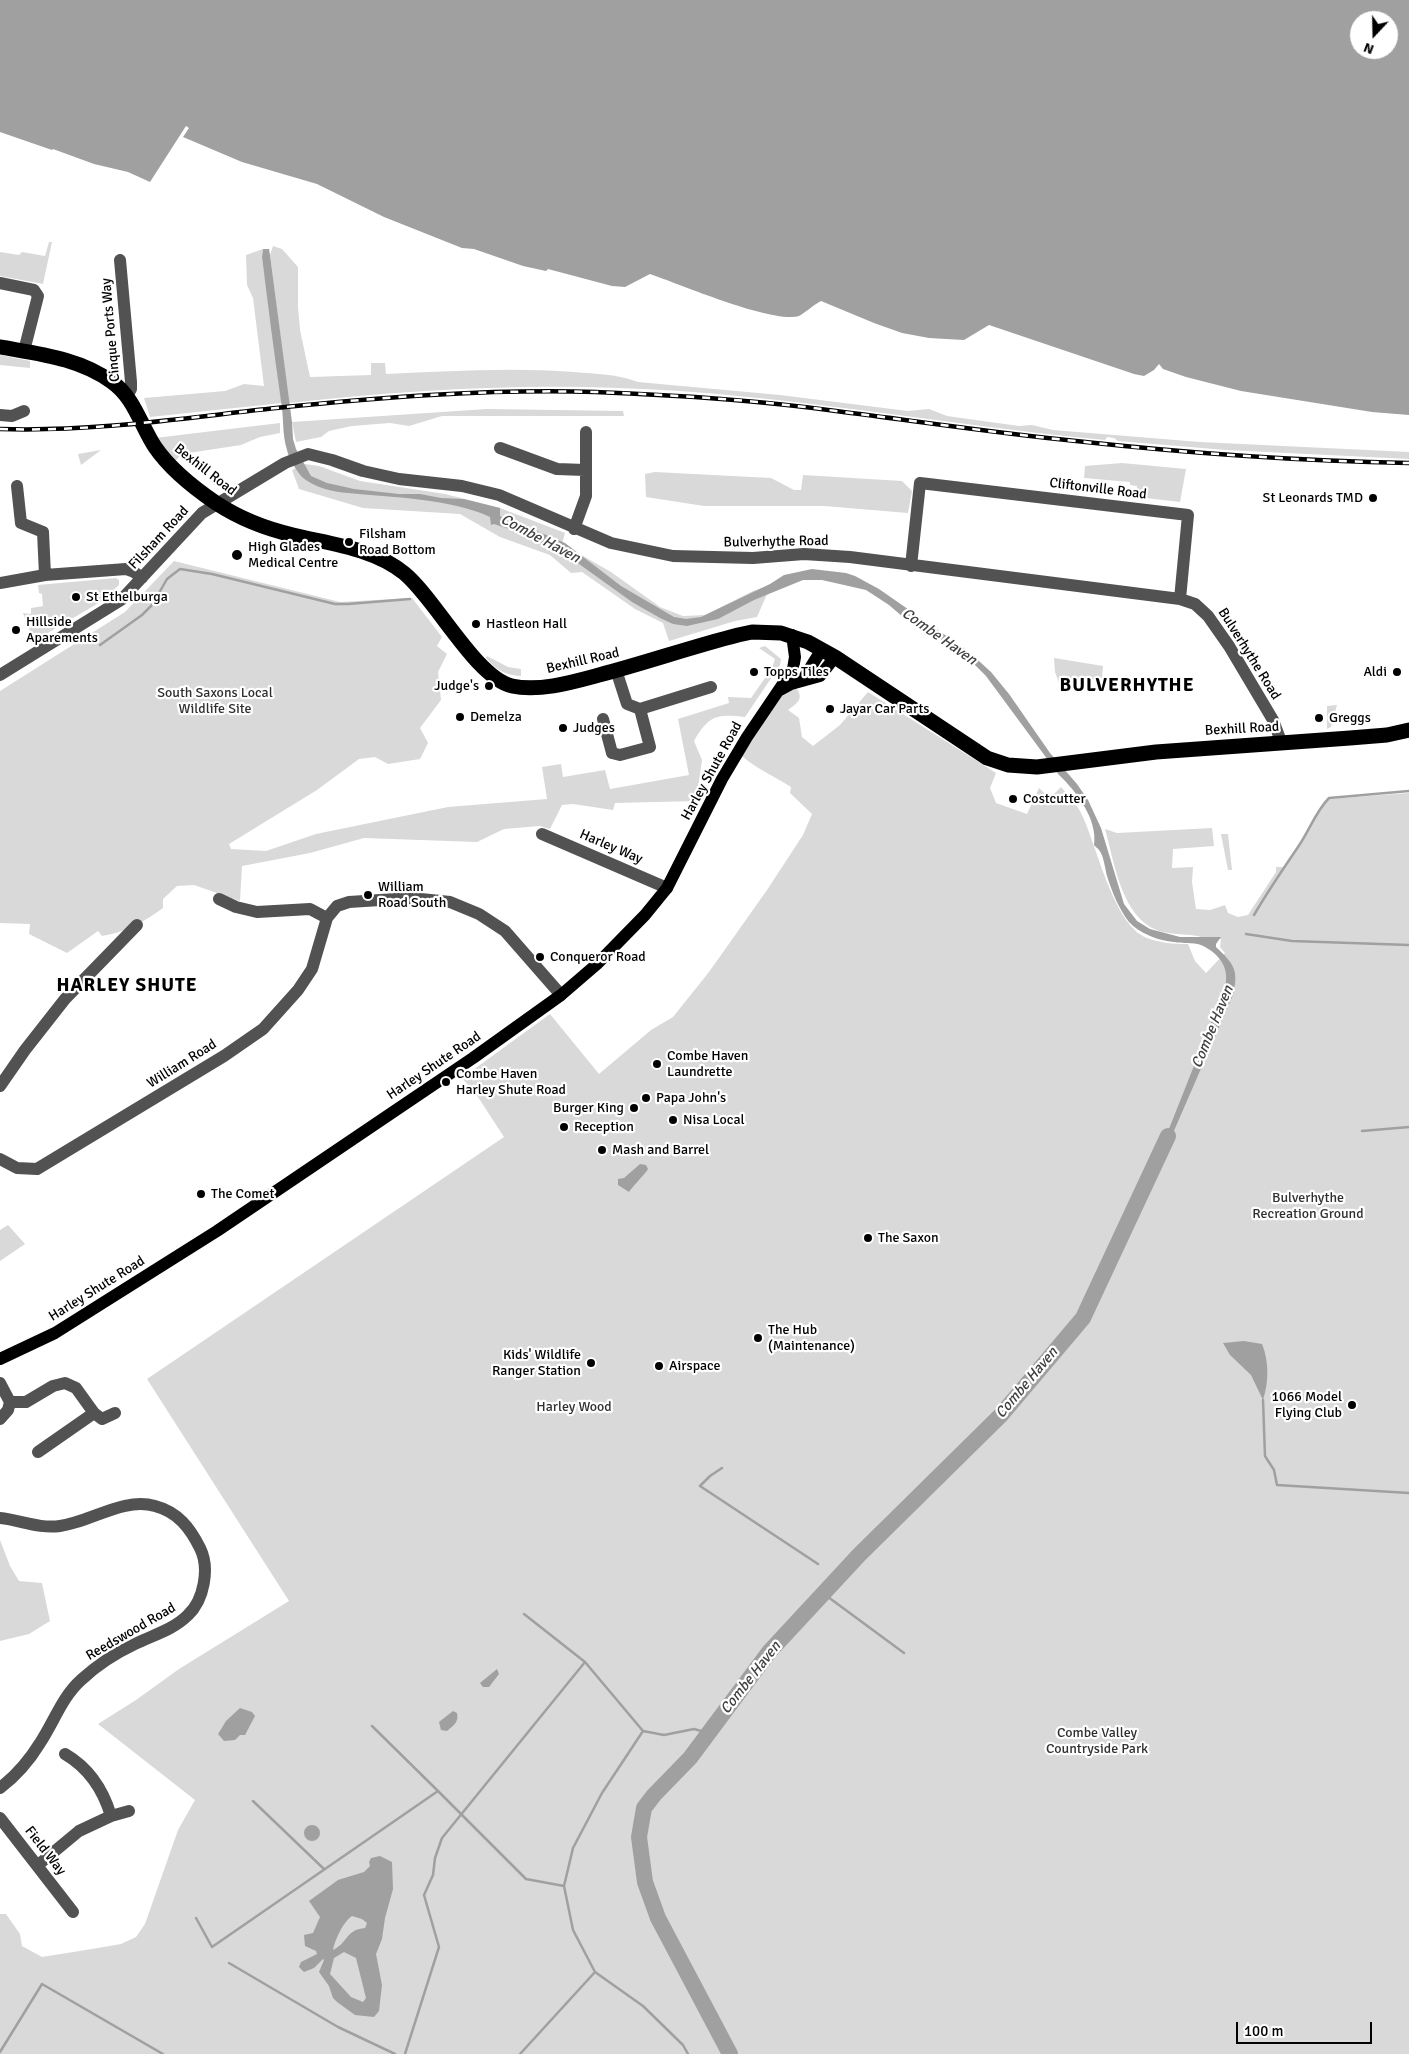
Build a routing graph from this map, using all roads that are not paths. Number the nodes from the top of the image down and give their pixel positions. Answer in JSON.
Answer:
{"nodes":[{"id":1,"x":120,"y":260,"type":"dead end"},
{"id":2,"x":0,"y":283,"type":"edge"},
{"id":3,"x":0,"y":347,"type":"edge"},
{"id":4,"x":24,"y":352,"type":"junction"},
{"id":5,"x":127,"y":396,"type":"junction"},
{"id":6,"x":24,"y":411,"type":"dead end"},
{"id":7,"x":0,"y":415,"type":"edge"},
{"id":8,"x":586,"y":432,"type":"dead end"},
{"id":9,"x":500,"y":448,"type":"dead end"},
{"id":10,"x":586,"y":470,"type":"junction"},
{"id":11,"x":17,"y":486,"type":"dead end"},
{"id":12,"x":217,"y":503,"type":"junction"},
{"id":13,"x":574,"y":529,"type":"junction"},
{"id":14,"x":911,"y":566,"type":"junction"},
{"id":15,"x":45,"y":575,"type":"junction"},
{"id":16,"x":142,"y":578,"type":"junction"},
{"id":17,"x":0,"y":583,"type":"edge"},
{"id":18,"x":1180,"y":599,"type":"junction"},
{"id":19,"x":792,"y":635,"type":"junction"},
{"id":20,"x":829,"y":653,"type":"junction"},
{"id":21,"x":616,"y":670,"type":"junction"},
{"id":22,"x":0,"y":676,"type":"edge"},
{"id":23,"x":711,"y":686,"type":"dead end"},
{"id":24,"x":780,"y":690,"type":"junction"},
{"id":25,"x":640,"y":709,"type":"junction"},
{"id":26,"x":603,"y":720,"type":"dead end"},
{"id":27,"x":1409,"y":730,"type":"edge"},
{"id":28,"x":1282,"y":744,"type":"junction"},
{"id":29,"x":542,"y":834,"type":"dead end"},
{"id":30,"x":667,"y":888,"type":"junction"},
{"id":31,"x":219,"y":899,"type":"dead end"},
{"id":32,"x":327,"y":918,"type":"junction"},
{"id":33,"x":137,"y":925,"type":"dead end"},
{"id":34,"x":561,"y":995,"type":"junction"},
{"id":35,"x":0,"y":1086,"type":"edge"},
{"id":36,"x":0,"y":1159,"type":"edge"},
{"id":37,"x":0,"y":1360,"type":"edge"},
{"id":38,"x":0,"y":1383,"type":"edge"},
{"id":39,"x":10,"y":1402,"type":"junction"},
{"id":40,"x":94,"y":1413,"type":"junction"},
{"id":41,"x":115,"y":1413,"type":"dead end"},
{"id":42,"x":0,"y":1419,"type":"edge"},
{"id":43,"x":38,"y":1452,"type":"dead end"},
{"id":44,"x":0,"y":1518,"type":"edge"},
{"id":45,"x":65,"y":1754,"type":"dead end"},
{"id":46,"x":0,"y":1788,"type":"edge"},
{"id":47,"x":129,"y":1811,"type":"dead end"},
{"id":48,"x":111,"y":1816,"type":"junction"},
{"id":49,"x":0,"y":1818,"type":"edge"},
{"id":50,"x":38,"y":1865,"type":"junction"},
{"id":51,"x":66,"y":1909,"type":"dead end"}],
"edges":[{"from":1,"to":5,"type":"street","name":"Cinque Ports Way"},
{"from":2,"to":4,"type":"street"},
{"from":3,"to":4,"type":"highway","name":"Bexhill Road"},
{"from":4,"to":5,"type":"highway","name":"Bexhill Road"},
{"from":5,"to":12,"type":"highway","name":"Bexhill Road"},
{"from":6,"to":7,"type":"street"},
{"from":8,"to":10,"type":"street"},
{"from":9,"to":10,"type":"street"},
{"from":10,"to":13,"type":"street"},
{"from":11,"to":15,"type":"street"},
{"from":12,"to":13,"type":"street","name":"Bulverhythe Road"},
{"from":12,"to":16,"type":"street","name":"Filsham Road"},
{"from":12,"to":21,"type":"highway","name":"Bexhill Road"},
{"from":13,"to":14,"type":"street","name":"Bulverhythe Road"},
{"from":14,"to":18,"type":"street","name":"Bulverhythe Road"},
{"from":14,"to":18,"type":"street","name":"Cliftonville Road"},
{"from":15,"to":16,"type":"street"},
{"from":15,"to":17,"type":"street"},
{"from":16,"to":22,"type":"street","name":"Filsham Road"},
{"from":18,"to":28,"type":"street","name":"Bulverhythe Road"},
{"from":19,"to":20,"type":"highway","name":"Bexhill Road"},
{"from":19,"to":21,"type":"highway","name":"Bexhill Road"},
{"from":19,"to":24,"type":"main road","name":"Harley Shute Road"},
{"from":20,"to":24,"type":"main road","name":"Harley Shute Road"},
{"from":20,"to":28,"type":"highway","name":"Bexhill Road"},
{"from":21,"to":25,"type":"street"},
{"from":23,"to":25,"type":"street"},
{"from":24,"to":30,"type":"main road","name":"Harley Shute Road"},
{"from":25,"to":26,"type":"street"},
{"from":27,"to":28,"type":"highway","name":"Bexhill Road"},
{"from":29,"to":30,"type":"street","name":"Harley Way"},
{"from":30,"to":34,"type":"main road","name":"Harley Shute Road"},
{"from":31,"to":32,"type":"street"},
{"from":32,"to":34,"type":"street"},
{"from":32,"to":36,"type":"street","name":"William Road"},
{"from":33,"to":35,"type":"street"},
{"from":34,"to":37,"type":"main road","name":"Harley Shute Road"},
{"from":38,"to":39,"type":"street"},
{"from":39,"to":40,"type":"street"},
{"from":39,"to":42,"type":"street"},
{"from":40,"to":41,"type":"street"},
{"from":40,"to":43,"type":"street"},
{"from":44,"to":46,"type":"street","name":"Reedswood Road"},
{"from":45,"to":48,"type":"street"},
{"from":47,"to":48,"type":"street"},
{"from":48,"to":50,"type":"street"},
{"from":49,"to":50,"type":"street","name":"Field Way"},
{"from":50,"to":51,"type":"street","name":"Field Way"}]}
